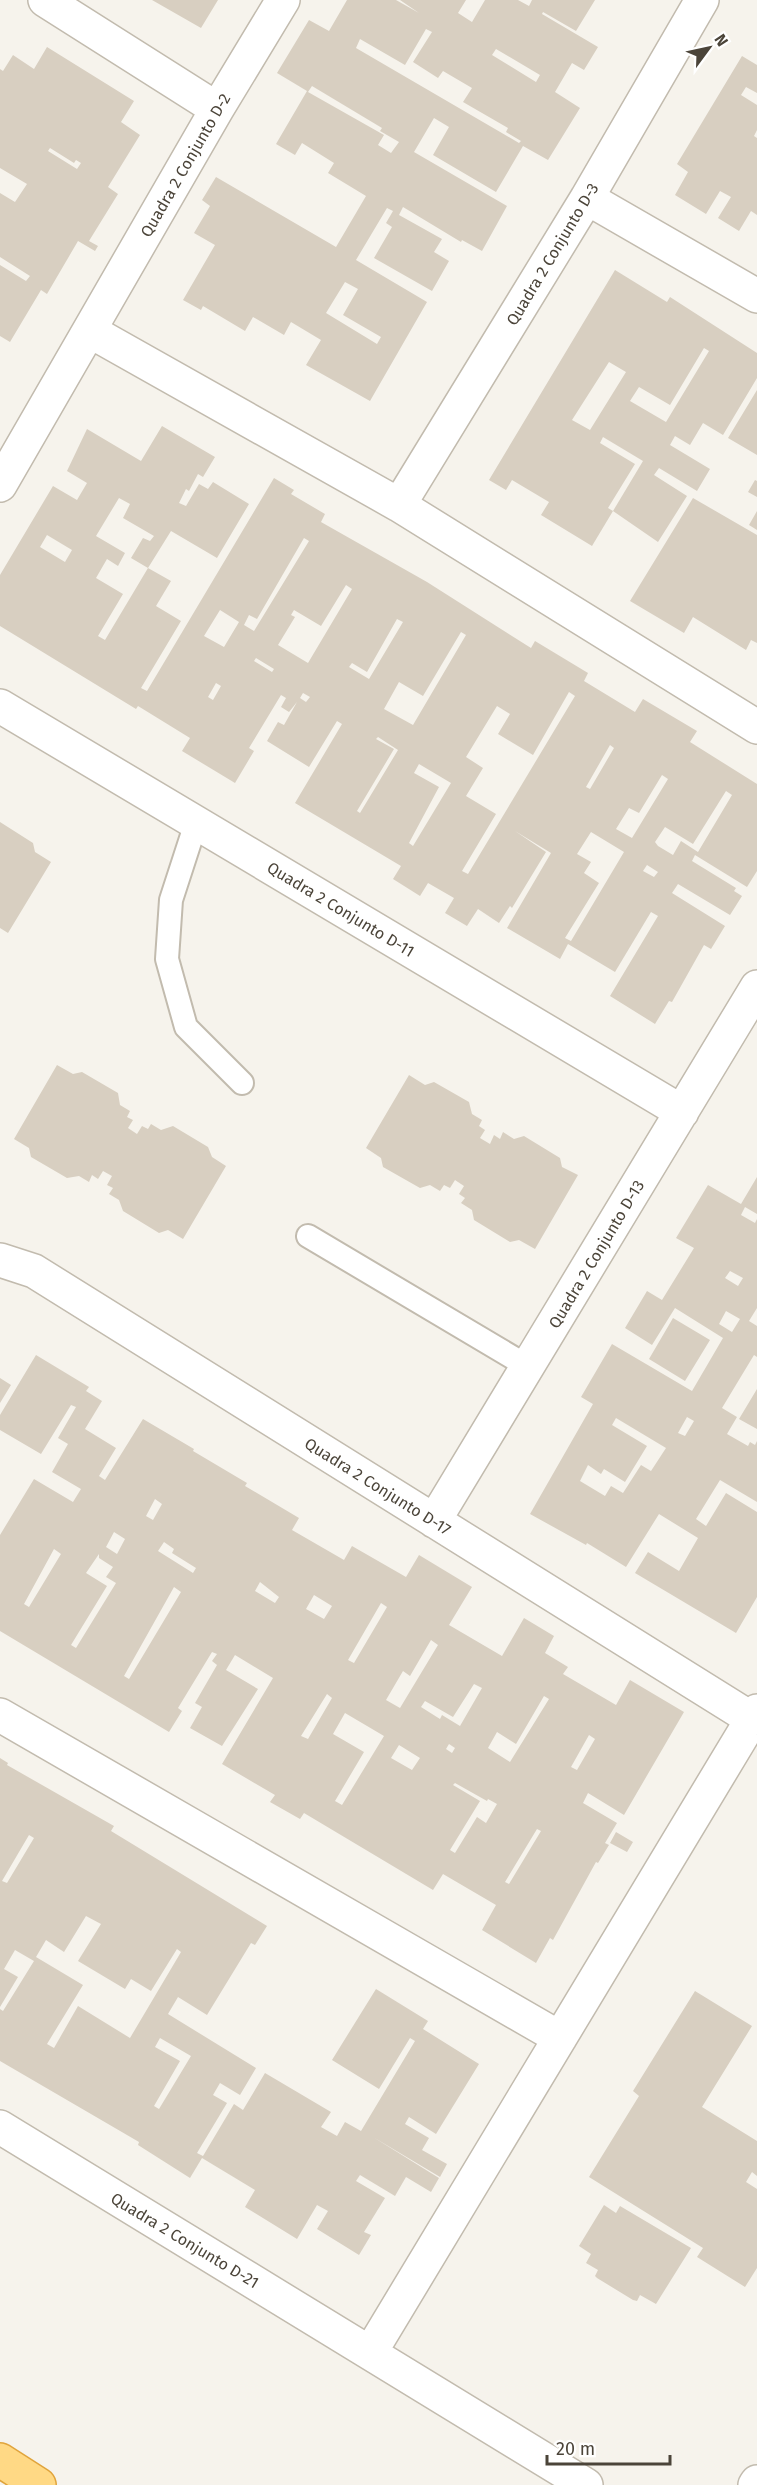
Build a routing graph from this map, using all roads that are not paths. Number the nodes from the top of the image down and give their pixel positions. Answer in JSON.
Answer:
{"nodes":[{"id":1,"x":45,"y":0,"type":"edge"},
{"id":2,"x":284,"y":0,"type":"edge"},
{"id":3,"x":702,"y":0,"type":"edge"},
{"id":4,"x":217,"y":109,"type":"junction"},
{"id":5,"x":587,"y":198,"type":"junction"},
{"id":6,"x":757,"y":296,"type":"edge"},
{"id":7,"x":90,"y":331,"type":"junction"},
{"id":8,"x":0,"y":485,"type":"edge"},
{"id":9,"x":399,"y":505,"type":"junction"},
{"id":10,"x":0,"y":706,"type":"edge"},
{"id":11,"x":757,"y":727,"type":"edge"},
{"id":12,"x":196,"y":823,"type":"junction"},
{"id":13,"x":757,"y":987,"type":"edge"},
{"id":14,"x":242,"y":1083,"type":"dead end"},
{"id":15,"x":682,"y":1112,"type":"junction"},
{"id":16,"x":308,"y":1236,"type":"dead end"},
{"id":17,"x":0,"y":1260,"type":"edge"},
{"id":18,"x":527,"y":1366,"type":"junction"},
{"id":19,"x":434,"y":1521,"type":"junction"},
{"id":20,"x":0,"y":1715,"type":"edge"},
{"id":21,"x":755,"y":1715,"type":"edge"},
{"id":22,"x":560,"y":2038,"type":"junction"},
{"id":23,"x":0,"y":2127,"type":"edge"},
{"id":24,"x":370,"y":2353,"type":"junction"},
{"id":25,"x":0,"y":2460,"type":"edge"},
{"id":26,"x":39,"y":2485,"type":"edge"},
{"id":27,"x":586,"y":2485,"type":"edge"}],
"edges":[{"from":1,"to":4,"type":"street"},
{"from":2,"to":4,"type":"street","name":"Quadra 2 Conjunto D-2"},
{"from":3,"to":5,"type":"street","name":"Quadra 2 Conjunto D-3"},
{"from":4,"to":7,"type":"street","name":"Quadra 2 Conjunto D-2"},
{"from":5,"to":6,"type":"street"},
{"from":5,"to":9,"type":"street","name":"Quadra 2 Conjunto D-3"},
{"from":7,"to":8,"type":"street","name":"Quadra 2 Conjunto D-2"},
{"from":7,"to":9,"type":"street"},
{"from":9,"to":11,"type":"street"},
{"from":10,"to":12,"type":"street","name":"Quadra 2 Conjunto D-11"},
{"from":12,"to":14,"type":"lane"},
{"from":12,"to":15,"type":"street","name":"Quadra 2 Conjunto D-11"},
{"from":13,"to":15,"type":"street","name":"Quadra 2 Conjunto D-13"},
{"from":15,"to":18,"type":"street","name":"Quadra 2 Conjunto D-13"},
{"from":16,"to":18,"type":"lane"},
{"from":17,"to":19,"type":"street","name":"Quadra 2 Conjunto D-17"},
{"from":18,"to":19,"type":"street","name":"Quadra 2 Conjunto D-13"},
{"from":19,"to":21,"type":"street","name":"Quadra 2 Conjunto D-17"},
{"from":20,"to":22,"type":"street"},
{"from":21,"to":22,"type":"street"},
{"from":22,"to":24,"type":"street"},
{"from":23,"to":24,"type":"street","name":"Quadra 2 Conjunto D-21"},
{"from":24,"to":27,"type":"street","name":"Quadra 2 Conjunto D-21"},
{"from":25,"to":26,"type":"highway"}]}
